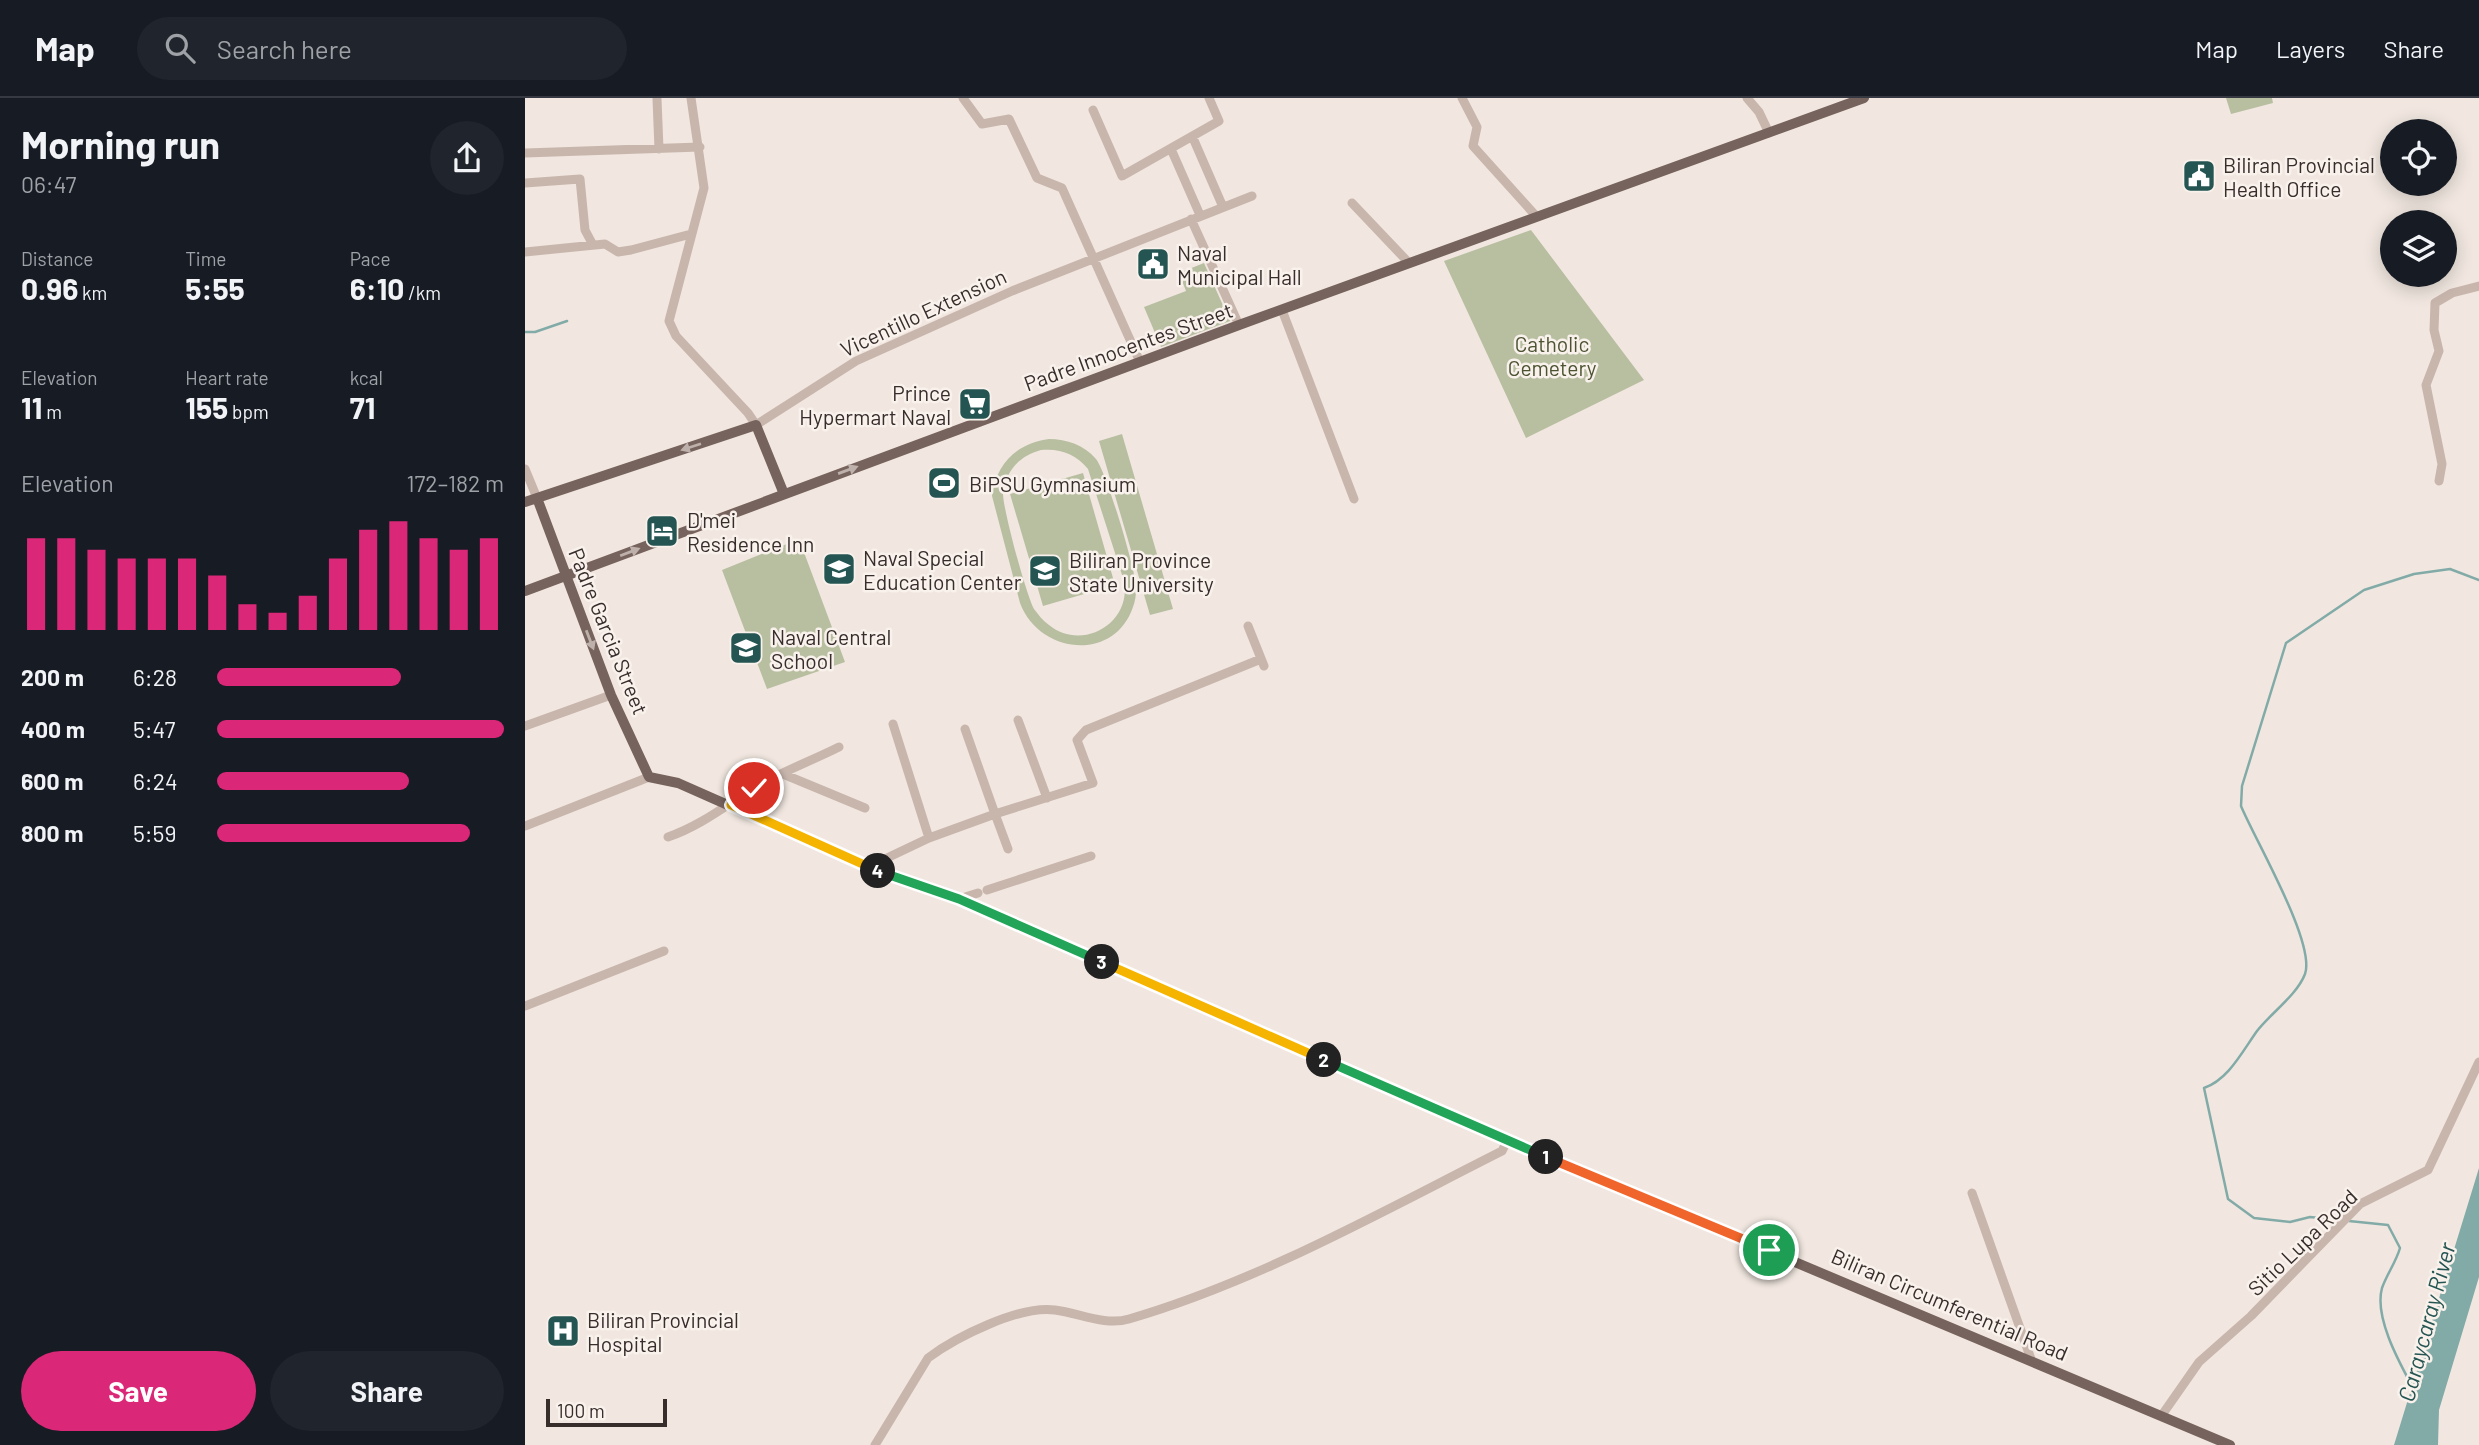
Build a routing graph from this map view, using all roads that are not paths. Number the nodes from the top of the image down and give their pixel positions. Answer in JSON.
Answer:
{"nodes":[{"id":1,"x":691,"y":98,"type":"edge"},
{"id":2,"x":963,"y":98,"type":"edge"},
{"id":3,"x":1209,"y":98,"type":"edge"},
{"id":4,"x":1462,"y":98,"type":"edge"},
{"id":5,"x":1747,"y":98,"type":"edge"},
{"id":6,"x":1864,"y":98,"type":"edge"},
{"id":7,"x":657,"y":99,"type":"edge"},
{"id":8,"x":1093,"y":110,"type":"dead end"},
{"id":9,"x":1769,"y":133,"type":"junction"},
{"id":10,"x":1193,"y":138,"type":"junction"},
{"id":11,"x":700,"y":147,"type":"junction"},
{"id":12,"x":659,"y":149,"type":"junction"},
{"id":13,"x":1171,"y":149,"type":"junction"},
{"id":14,"x":525,"y":153,"type":"edge"},
{"id":15,"x":525,"y":184,"type":"edge"},
{"id":16,"x":1252,"y":196,"type":"dead end"},
{"id":17,"x":1352,"y":203,"type":"dead end"},
{"id":18,"x":1223,"y":207,"type":"junction"},
{"id":19,"x":1537,"y":216,"type":"junction"},
{"id":20,"x":1196,"y":217,"type":"junction"},
{"id":21,"x":691,"y":234,"type":"junction"},
{"id":22,"x":593,"y":245,"type":"junction"},
{"id":23,"x":525,"y":252,"type":"edge"},
{"id":24,"x":1095,"y":257,"type":"junction"},
{"id":25,"x":1409,"y":263,"type":"junction"},
{"id":26,"x":2479,"y":286,"type":"edge"},
{"id":27,"x":1282,"y":310,"type":"junction"},
{"id":28,"x":1239,"y":325,"type":"junction"},
{"id":29,"x":1140,"y":362,"type":"junction"},
{"id":30,"x":756,"y":425,"type":"junction"},
{"id":31,"x":525,"y":469,"type":"edge"},
{"id":32,"x":2439,"y":481,"type":"dead end"},
{"id":33,"x":784,"y":494,"type":"junction"},
{"id":34,"x":537,"y":498,"type":"junction"},
{"id":35,"x":1354,"y":499,"type":"dead end"},
{"id":36,"x":525,"y":502,"type":"edge"},
{"id":37,"x":566,"y":576,"type":"junction"},
{"id":38,"x":525,"y":591,"type":"edge"},
{"id":39,"x":1248,"y":626,"type":"dead end"},
{"id":40,"x":611,"y":695,"type":"junction"},
{"id":41,"x":1019,"y":720,"type":"dead end"},
{"id":42,"x":893,"y":724,"type":"dead end"},
{"id":43,"x":525,"y":726,"type":"edge"},
{"id":44,"x":965,"y":729,"type":"dead end"},
{"id":45,"x":839,"y":747,"type":"dead end"},
{"id":46,"x":783,"y":774,"type":"junction"},
{"id":47,"x":649,"y":777,"type":"junction"},
{"id":48,"x":1047,"y":798,"type":"junction"},
{"id":49,"x":731,"y":805,"type":"junction"},
{"id":50,"x":865,"y":808,"type":"dead end"},
{"id":51,"x":995,"y":814,"type":"junction"},
{"id":52,"x":525,"y":826,"type":"edge"},
{"id":53,"x":667,"y":837,"type":"dead end"},
{"id":54,"x":929,"y":838,"type":"junction"},
{"id":55,"x":1007,"y":849,"type":"dead end"},
{"id":56,"x":1091,"y":856,"type":"dead end"},
{"id":57,"x":868,"y":867,"type":"junction"},
{"id":58,"x":959,"y":899,"type":"junction"},
{"id":59,"x":664,"y":951,"type":"dead end"},
{"id":60,"x":525,"y":1006,"type":"edge"},
{"id":61,"x":2479,"y":1062,"type":"edge"},
{"id":62,"x":1507,"y":1140,"type":"junction"},
{"id":63,"x":1972,"y":1192,"type":"dead end"},
{"id":64,"x":2031,"y":1359,"type":"junction"},
{"id":65,"x":2162,"y":1415,"type":"junction"},
{"id":66,"x":875,"y":1445,"type":"edge"},
{"id":67,"x":2230,"y":1445,"type":"edge"}],
"edges":[{"from":1,"to":11,"type":"street"},
{"from":2,"to":24,"type":"street"},
{"from":3,"to":10,"type":"street"},
{"from":4,"to":19,"type":"street"},
{"from":5,"to":9,"type":"street"},
{"from":6,"to":9,"type":"main road","name":"Padre Innocentes Street"},
{"from":7,"to":12,"type":"street"},
{"from":8,"to":13,"type":"street"},
{"from":9,"to":19,"type":"main road","name":"Padre Innocentes Street"},
{"from":10,"to":13,"type":"street"},
{"from":10,"to":18,"type":"street"},
{"from":11,"to":12,"type":"street"},
{"from":11,"to":21,"type":"street"},
{"from":12,"to":14,"type":"street"},
{"from":13,"to":20,"type":"street"},
{"from":15,"to":22,"type":"street"},
{"from":16,"to":18,"type":"street","name":"Vicentillo Extension"},
{"from":17,"to":25,"type":"street"},
{"from":18,"to":20,"type":"street","name":"Vicentillo Extension"},
{"from":19,"to":25,"type":"main road","name":"Padre Innocentes Street"},
{"from":20,"to":24,"type":"street","name":"Vicentillo Extension"},
{"from":20,"to":28,"type":"street"},
{"from":21,"to":22,"type":"street"},
{"from":21,"to":30,"type":"street"},
{"from":22,"to":23,"type":"street"},
{"from":24,"to":29,"type":"street"},
{"from":24,"to":30,"type":"street","name":"Vicentillo Extension"},
{"from":25,"to":27,"type":"main road","name":"Padre Innocentes Street"},
{"from":26,"to":32,"type":"street"},
{"from":27,"to":28,"type":"main road","name":"Padre Innocentes Street"},
{"from":27,"to":35,"type":"street"},
{"from":28,"to":29,"type":"main road","name":"Padre Innocentes Street"},
{"from":33,"to":29,"type":"main road","name":"Padre Innocentes Street","one_way":true},
{"from":30,"to":33,"type":"main road"},
{"from":30,"to":34,"type":"main road","name":"Vicentillo Extension","one_way":true},
{"from":31,"to":34,"type":"street"},
{"from":37,"to":33,"type":"main road","name":"Padre Innocentes Street","one_way":true},
{"from":34,"to":36,"type":"main road","name":"Vicentillo Extension"},
{"from":34,"to":37,"type":"main road","name":"Padre Garcia Street"},
{"from":37,"to":38,"type":"main road","name":"Padre Innocentes Street"},
{"from":37,"to":40,"type":"main road","name":"Padre Garcia Street","one_way":true},
{"from":39,"to":48,"type":"street"},
{"from":40,"to":43,"type":"street"},
{"from":40,"to":47,"type":"main road","name":"Padre Garcia Street"},
{"from":41,"to":48,"type":"street"},
{"from":42,"to":54,"type":"street"},
{"from":44,"to":51,"type":"street"},
{"from":45,"to":46,"type":"street"},
{"from":46,"to":49,"type":"street"},
{"from":46,"to":50,"type":"street"},
{"from":47,"to":49,"type":"main road","name":"Biliran Circumferential Road"},
{"from":47,"to":52,"type":"street"},
{"from":48,"to":51,"type":"street"},
{"from":49,"to":53,"type":"street"},
{"from":49,"to":57,"type":"main road","name":"Biliran Circumferential Road"},
{"from":51,"to":54,"type":"street"},
{"from":51,"to":55,"type":"street"},
{"from":54,"to":57,"type":"street"},
{"from":56,"to":58,"type":"street"},
{"from":57,"to":58,"type":"main road","name":"Biliran Circumferential Road"},
{"from":58,"to":62,"type":"main road","name":"Biliran Circumferential Road"},
{"from":59,"to":60,"type":"street"},
{"from":61,"to":65,"type":"street","name":"Sitio Lupa Road"},
{"from":62,"to":64,"type":"main road","name":"Biliran Circumferential Road"},
{"from":62,"to":66,"type":"street"},
{"from":63,"to":64,"type":"street"},
{"from":64,"to":65,"type":"main road","name":"Biliran Circumferential Road"},
{"from":65,"to":67,"type":"main road","name":"Biliran Circumferential Road"}]}
